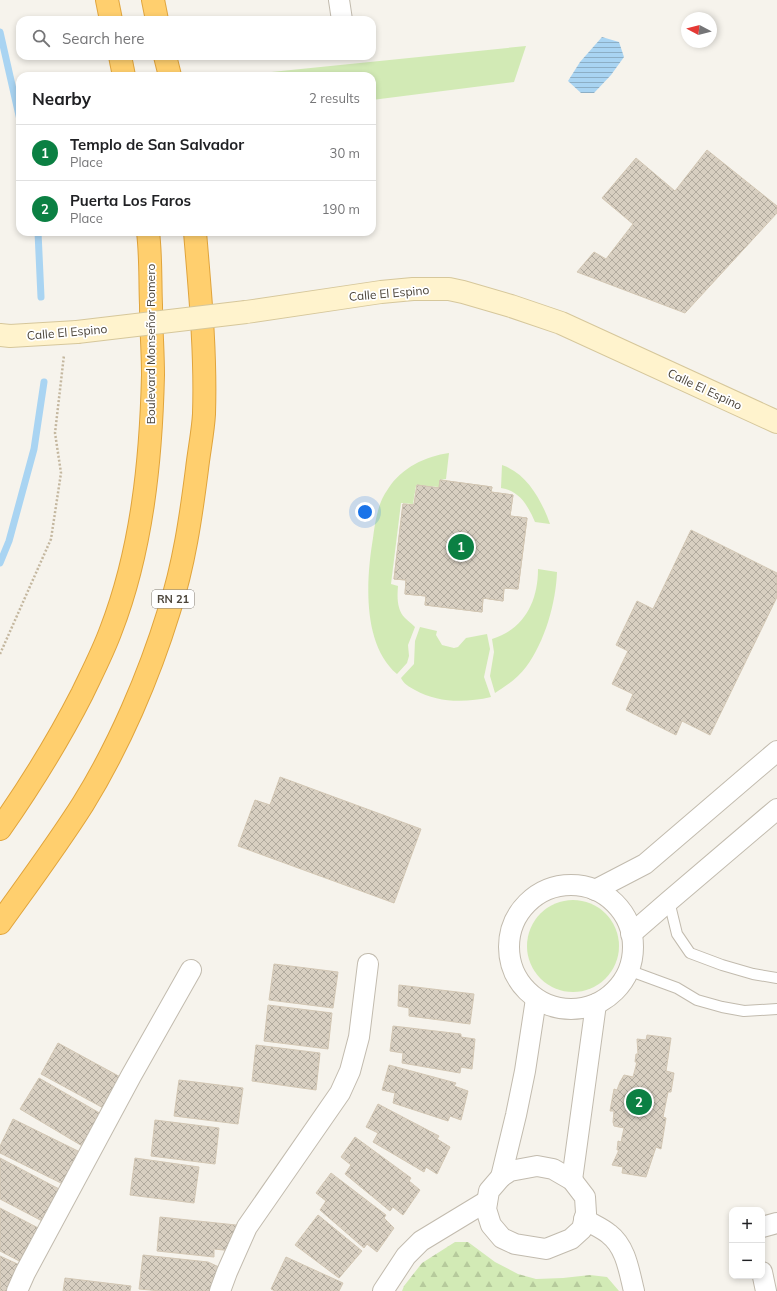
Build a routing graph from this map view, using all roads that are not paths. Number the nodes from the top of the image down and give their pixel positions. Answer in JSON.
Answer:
{"nodes":[{"id":1,"x":107,"y":0,"type":"edge"},
{"id":2,"x":153,"y":0,"type":"edge"},
{"id":3,"x":338,"y":0,"type":"edge"},
{"id":4,"x":111,"y":16,"type":"edge"},
{"id":5,"x":156,"y":16,"type":"edge"},
{"id":6,"x":341,"y":16,"type":"edge"},
{"id":7,"x":121,"y":60,"type":"edge"},
{"id":8,"x":166,"y":60,"type":"edge"},
{"id":9,"x":123,"y":72,"type":"edge"},
{"id":10,"x":169,"y":72,"type":"edge"},
{"id":11,"x":148,"y":236,"type":"edge"},
{"id":12,"x":195,"y":236,"type":"edge"},
{"id":13,"x":3,"y":333,"type":"edge"},
{"id":14,"x":777,"y":422,"type":"edge"},
{"id":15,"x":777,"y":751,"type":"edge"},
{"id":16,"x":777,"y":810,"type":"edge"},
{"id":17,"x":0,"y":829,"type":"edge"},
{"id":18,"x":595,"y":890,"type":"junction"},
{"id":19,"x":669,"y":901,"type":"junction"},
{"id":20,"x":0,"y":923,"type":"edge"},
{"id":21,"x":631,"y":934,"type":"junction"},
{"id":22,"x":368,"y":964,"type":"dead end"},
{"id":23,"x":191,"y":970,"type":"dead end"},
{"id":24,"x":628,"y":970,"type":"junction"},
{"id":25,"x":777,"y":978,"type":"edge"},
{"id":26,"x":536,"y":999,"type":"junction"},
{"id":27,"x":596,"y":1004,"type":"junction"},
{"id":28,"x":777,"y":1009,"type":"edge"},
{"id":29,"x":501,"y":1176,"type":"junction"},
{"id":30,"x":572,"y":1180,"type":"junction"},
{"id":31,"x":488,"y":1201,"type":"junction"},
{"id":32,"x":584,"y":1219,"type":"junction"},
{"id":33,"x":777,"y":1223,"type":"edge"},
{"id":34,"x":765,"y":1226,"type":"edge"},
{"id":35,"x":763,"y":1279,"type":"edge"},
{"id":36,"x":17,"y":1291,"type":"edge"},
{"id":37,"x":220,"y":1291,"type":"edge"},
{"id":38,"x":383,"y":1291,"type":"edge"},
{"id":39,"x":634,"y":1291,"type":"edge"},
{"id":40,"x":766,"y":1291,"type":"edge"}],
"edges":[{"from":1,"to":4,"type":"highway"},
{"from":2,"to":5,"type":"highway"},
{"from":3,"to":6,"type":"street"},
{"from":7,"to":9,"type":"highway"},
{"from":8,"to":10,"type":"highway"},
{"from":11,"to":17,"type":"highway","name":"Boulevard Monseñor Romero"},
{"from":12,"to":20,"type":"highway","number":"RN 21"},
{"from":13,"to":14,"type":"street","name":"Calle El Espino","bridge":true},
{"from":15,"to":18,"type":"street"},
{"from":16,"to":19,"type":"street"},
{"from":18,"to":21,"type":"street"},
{"from":18,"to":26,"type":"street"},
{"from":19,"to":21,"type":"street"},
{"from":19,"to":25,"type":"lane"},
{"from":21,"to":24,"type":"street"},
{"from":22,"to":37,"type":"street"},
{"from":23,"to":36,"type":"street"},
{"from":24,"to":27,"type":"street"},
{"from":24,"to":28,"type":"lane"},
{"from":26,"to":27,"type":"street"},
{"from":26,"to":29,"type":"street"},
{"from":27,"to":30,"type":"street"},
{"from":29,"to":30,"type":"street"},
{"from":29,"to":31,"type":"street"},
{"from":30,"to":32,"type":"street"},
{"from":31,"to":32,"type":"street"},
{"from":31,"to":38,"type":"street"},
{"from":32,"to":39,"type":"street"},
{"from":33,"to":34,"type":"street"},
{"from":35,"to":40,"type":"street"}]}
